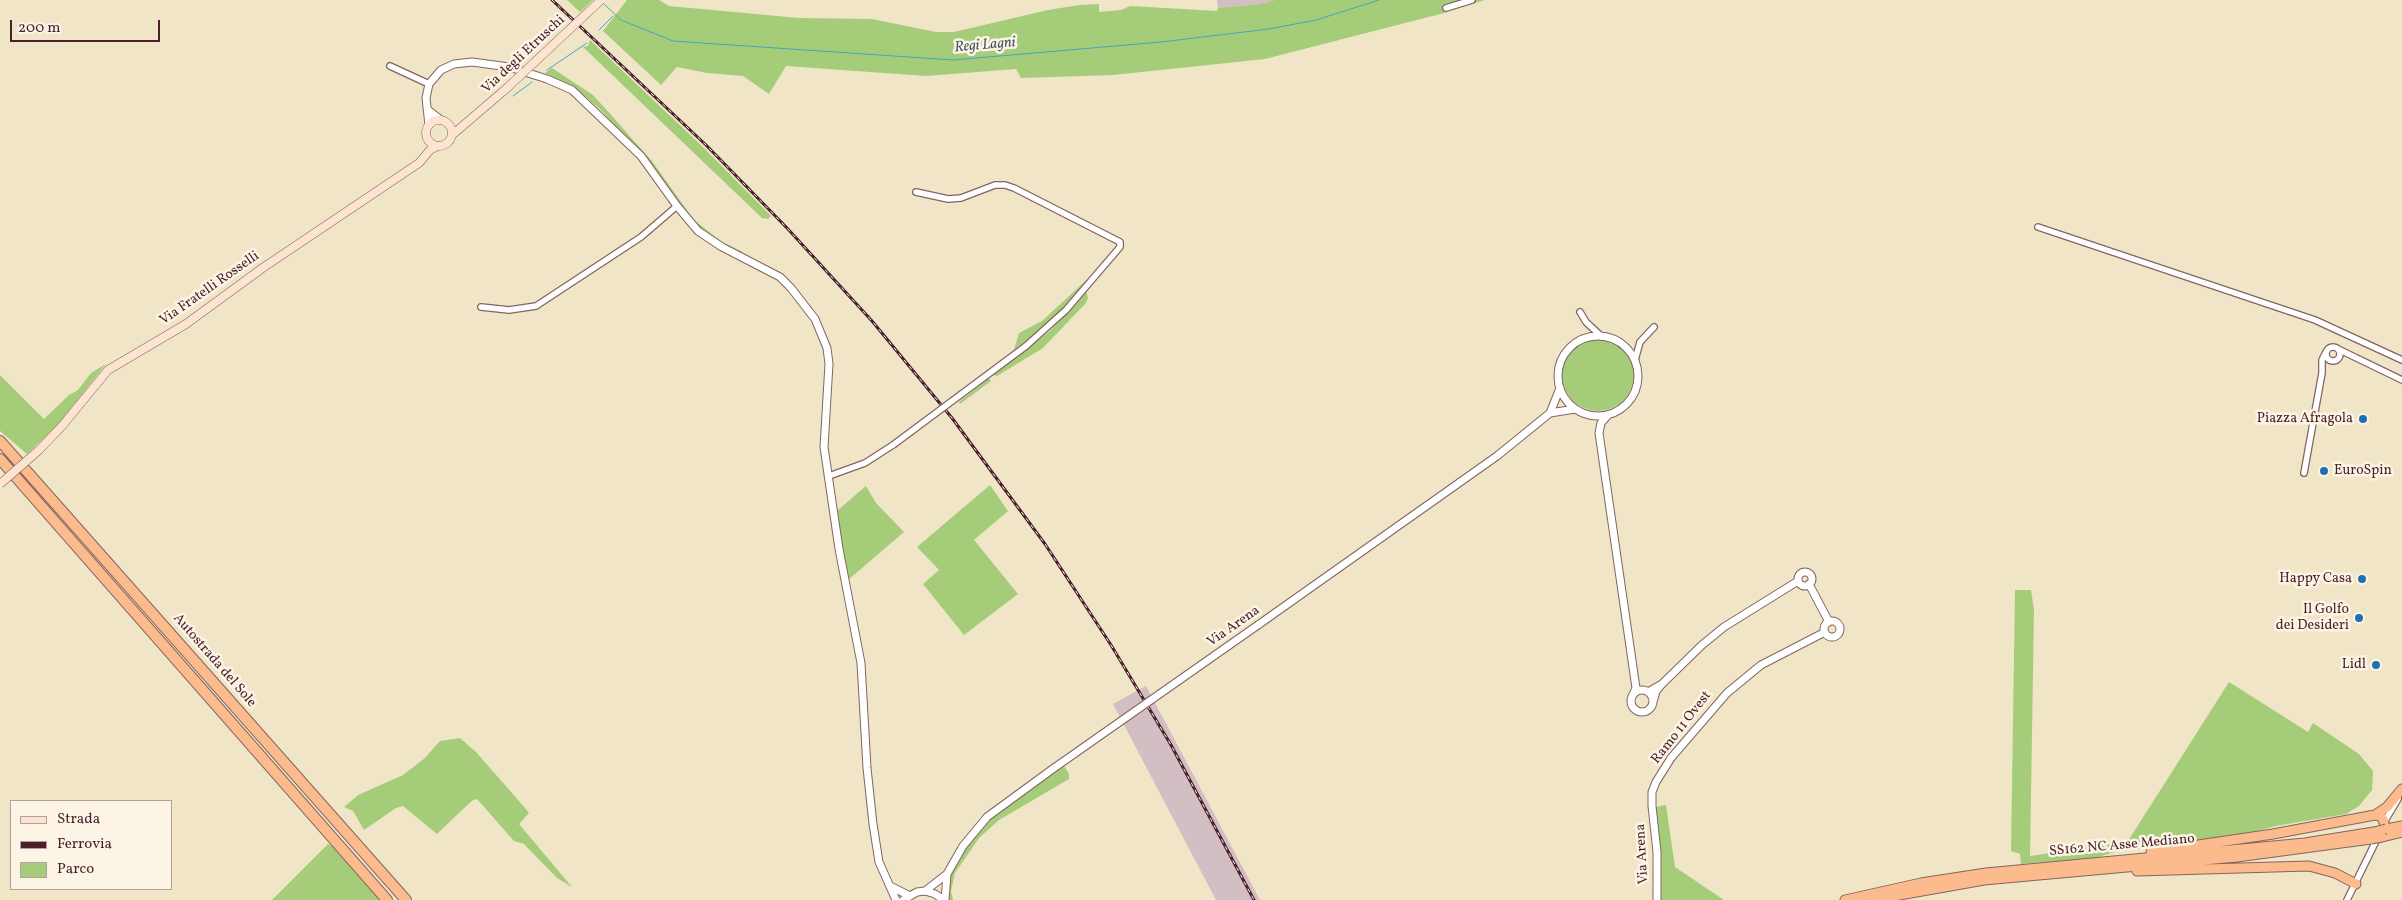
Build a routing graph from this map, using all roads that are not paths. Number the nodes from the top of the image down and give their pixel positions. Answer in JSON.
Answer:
{"nodes":[{"id":1,"x":601,"y":0,"type":"edge"},
{"id":2,"x":1472,"y":0,"type":"edge"},
{"id":3,"x":1446,"y":8,"type":"dead end"},
{"id":4,"x":390,"y":66,"type":"dead end"},
{"id":5,"x":429,"y":84,"type":"junction"},
{"id":6,"x":428,"y":110,"type":"junction"},
{"id":7,"x":441,"y":120,"type":"junction"},
{"id":8,"x":429,"y":125,"type":"junction"},
{"id":9,"x":451,"y":131,"type":"junction"},
{"id":10,"x":433,"y":144,"type":"junction"},
{"id":11,"x":916,"y":192,"type":"dead end"},
{"id":12,"x":677,"y":206,"type":"junction"},
{"id":13,"x":2038,"y":227,"type":"dead end"},
{"id":14,"x":480,"y":307,"type":"dead end"},
{"id":15,"x":1580,"y":312,"type":"dead end"},
{"id":16,"x":1654,"y":327,"type":"dead end"},
{"id":17,"x":1601,"y":336,"type":"junction"},
{"id":18,"x":2338,"y":349,"type":"junction"},
{"id":19,"x":2326,"y":352,"type":"junction"},
{"id":20,"x":2353,"y":356,"type":"junction"},
{"id":21,"x":1635,"y":360,"type":"junction"},
{"id":22,"x":2336,"y":360,"type":"junction"},
{"id":23,"x":2402,"y":360,"type":"edge"},
{"id":24,"x":2322,"y":373,"type":"junction"},
{"id":25,"x":2402,"y":380,"type":"edge"},
{"id":26,"x":1560,"y":388,"type":"junction"},
{"id":27,"x":1575,"y":409,"type":"junction"},
{"id":28,"x":1550,"y":413,"type":"junction"},
{"id":29,"x":1608,"y":414,"type":"junction"},
{"id":30,"x":1589,"y":415,"type":"junction"},
{"id":31,"x":1599,"y":433,"type":"junction"},
{"id":32,"x":0,"y":441,"type":"edge"},
{"id":33,"x":0,"y":459,"type":"edge"},
{"id":34,"x":2304,"y":473,"type":"dead end"},
{"id":35,"x":829,"y":476,"type":"junction"},
{"id":36,"x":0,"y":484,"type":"edge"},
{"id":37,"x":1798,"y":582,"type":"junction"},
{"id":38,"x":1809,"y":584,"type":"junction"},
{"id":39,"x":1829,"y":622,"type":"junction"},
{"id":40,"x":1825,"y":632,"type":"junction"},
{"id":41,"x":1633,"y":668,"type":"junction"},
{"id":42,"x":1662,"y":684,"type":"junction"},
{"id":43,"x":1647,"y":691,"type":"junction"},
{"id":44,"x":1634,"y":695,"type":"junction"},
{"id":45,"x":1653,"y":702,"type":"junction"},
{"id":46,"x":2402,"y":791,"type":"edge"},
{"id":47,"x":1652,"y":806,"type":"joint"},
{"id":48,"x":2376,"y":814,"type":"junction"},
{"id":49,"x":2402,"y":826,"type":"edge"},
{"id":50,"x":2379,"y":832,"type":"junction"},
{"id":51,"x":2402,"y":832,"type":"edge"},
{"id":52,"x":2107,"y":865,"type":"junction"},
{"id":53,"x":946,"y":874,"type":"junction"},
{"id":54,"x":2356,"y":884,"type":"junction"},
{"id":55,"x":889,"y":886,"type":"junction"},
{"id":56,"x":925,"y":891,"type":"junction"},
{"id":57,"x":905,"y":898,"type":"edge"},
{"id":58,"x":387,"y":900,"type":"edge"},
{"id":59,"x":406,"y":900,"type":"edge"},
{"id":60,"x":896,"y":900,"type":"edge"},
{"id":61,"x":944,"y":900,"type":"edge"},
{"id":62,"x":1657,"y":900,"type":"edge"},
{"id":63,"x":1845,"y":900,"type":"edge"},
{"id":64,"x":1872,"y":900,"type":"edge"},
{"id":65,"x":2347,"y":900,"type":"edge"}],
"edges":[{"from":1,"to":9,"type":"main road","name":"Via degli Etruschi","bridge":true},
{"from":2,"to":3,"type":"street"},
{"from":4,"to":5,"type":"street"},
{"from":5,"to":6,"type":"street"},
{"from":5,"to":12,"type":"street"},
{"from":6,"to":7,"type":"street"},
{"from":6,"to":8,"type":"street"},
{"from":7,"to":8,"type":"main road"},
{"from":7,"to":9,"type":"main road"},
{"from":8,"to":10,"type":"main road"},
{"from":9,"to":10,"type":"main road"},
{"from":10,"to":36,"type":"main road","name":"Via Fratelli Rosselli","bridge":true},
{"from":11,"to":35,"type":"street","bridge":true},
{"from":12,"to":14,"type":"street"},
{"from":12,"to":35,"type":"street"},
{"from":13,"to":23,"type":"street"},
{"from":15,"to":17,"type":"street"},
{"from":16,"to":21,"type":"street"},
{"from":17,"to":21,"type":"street"},
{"from":17,"to":26,"type":"street"},
{"from":18,"to":19,"type":"street"},
{"from":18,"to":20,"type":"street"},
{"from":18,"to":22,"type":"street"},
{"from":19,"to":22,"type":"street"},
{"from":19,"to":24,"type":"street"},
{"from":20,"to":22,"type":"street"},
{"from":20,"to":25,"type":"street"},
{"from":21,"to":29,"type":"street"},
{"from":22,"to":24,"type":"street"},
{"from":24,"to":34,"type":"street"},
{"from":26,"to":27,"type":"street"},
{"from":26,"to":28,"type":"street","name":"Via Arena"},
{"from":27,"to":28,"type":"street","name":"Via Arena"},
{"from":27,"to":30,"type":"street"},
{"from":28,"to":53,"type":"street","name":"Via Arena","bridge":true},
{"from":29,"to":30,"type":"street"},
{"from":29,"to":31,"type":"street"},
{"from":30,"to":31,"type":"street"},
{"from":31,"to":41,"type":"street"},
{"from":32,"to":59,"type":"highway","name":"Autostrada del Sole"},
{"from":33,"to":58,"type":"highway","name":"Autostrada del Sole"},
{"from":35,"to":55,"type":"street"},
{"from":37,"to":38,"type":"street"},
{"from":37,"to":38,"type":"street"},
{"from":37,"to":42,"type":"street"},
{"from":38,"to":39,"type":"street"},
{"from":39,"to":40,"type":"street"},
{"from":39,"to":40,"type":"street"},
{"from":40,"to":47,"type":"street","name":"Ramo 11 Ovest"},
{"from":41,"to":43,"type":"street"},
{"from":41,"to":44,"type":"street"},
{"from":42,"to":43,"type":"street"},
{"from":42,"to":45,"type":"street"},
{"from":43,"to":44,"type":"street"},
{"from":43,"to":45,"type":"street"},
{"from":44,"to":45,"type":"street"},
{"from":46,"to":48,"type":"highway"},
{"from":46,"to":50,"type":"street"},
{"from":47,"to":62,"type":"street","name":"Via Arena"},
{"from":48,"to":50,"type":"highway"},
{"from":48,"to":52,"type":"highway"},
{"from":49,"to":50,"type":"highway","name":"SS162 NC Asse Mediano"},
{"from":50,"to":51,"type":"highway","name":"SS162 NC Asse Mediano"},
{"from":50,"to":52,"type":"highway","name":"SS162 NC Asse Mediano"},
{"from":50,"to":54,"type":"street"},
{"from":52,"to":54,"type":"highway"},
{"from":52,"to":63,"type":"highway","name":"SS162 NC Asse Mediano"},
{"from":52,"to":64,"type":"highway","name":"SS162 NC Asse Mediano"},
{"from":53,"to":56,"type":"street","name":"Via Arena"},
{"from":53,"to":61,"type":"street","name":"Via Arena"},
{"from":54,"to":65,"type":"street"},
{"from":55,"to":57,"type":"street"},
{"from":55,"to":60,"type":"street"},
{"from":56,"to":57,"type":"street"},
{"from":56,"to":61,"type":"street"}]}
